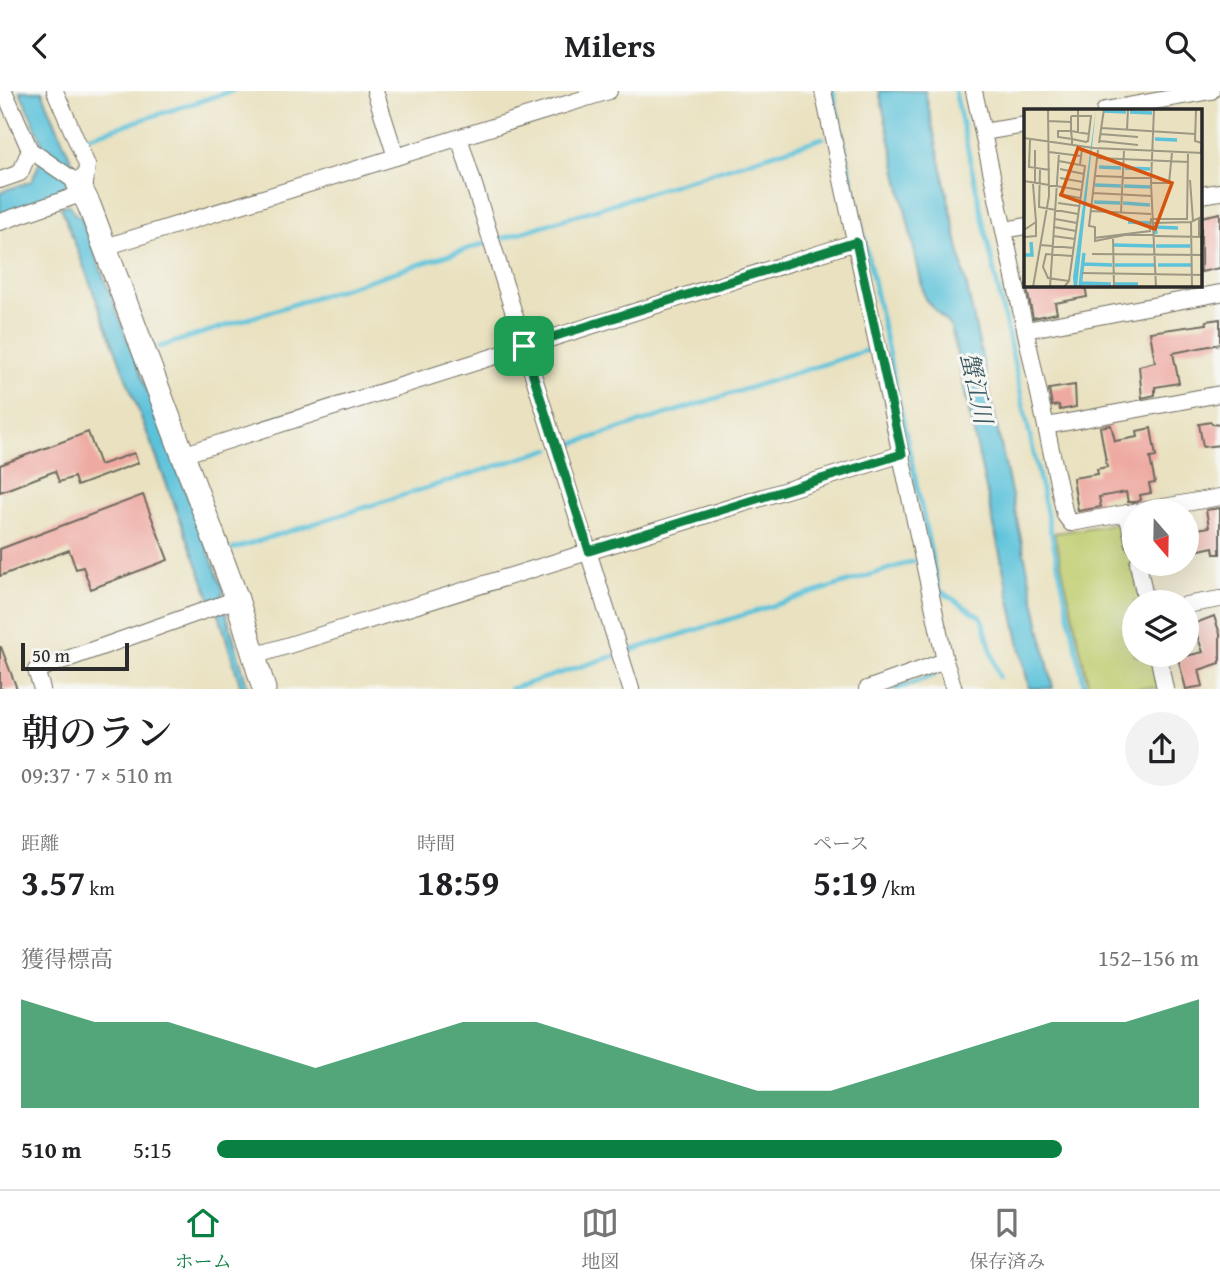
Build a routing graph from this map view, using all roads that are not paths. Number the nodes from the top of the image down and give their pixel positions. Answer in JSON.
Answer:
{"nodes":[{"id":1,"x":4,"y":91,"type":"edge"},
{"id":2,"x":55,"y":91,"type":"edge"},
{"id":3,"x":375,"y":91,"type":"edge"},
{"id":4,"x":609,"y":91,"type":"edge"},
{"id":5,"x":823,"y":91,"type":"edge"},
{"id":6,"x":974,"y":91,"type":"edge"},
{"id":7,"x":1211,"y":91,"type":"edge"},
{"id":8,"x":1111,"y":109,"type":"edge"},
{"id":9,"x":1024,"y":125,"type":"edge"},
{"id":10,"x":983,"y":132,"type":"junction"},
{"id":11,"x":460,"y":137,"type":"junction"},
{"id":12,"x":33,"y":152,"type":"junction"},
{"id":13,"x":396,"y":157,"type":"junction"},
{"id":14,"x":0,"y":180,"type":"edge"},
{"id":15,"x":81,"y":188,"type":"junction"},
{"id":16,"x":1220,"y":192,"type":"edge"},
{"id":17,"x":1202,"y":195,"type":"edge"},
{"id":18,"x":0,"y":222,"type":"edge"},
{"id":19,"x":1024,"y":226,"type":"edge"},
{"id":20,"x":1004,"y":230,"type":"junction"},
{"id":21,"x":856,"y":242,"type":"junction"},
{"id":22,"x":105,"y":247,"type":"junction"},
{"id":23,"x":1220,"y":293,"type":"edge"},
{"id":24,"x":1026,"y":330,"type":"junction"},
{"id":25,"x":524,"y":346,"type":"junction"},
{"id":26,"x":1220,"y":394,"type":"edge"},
{"id":27,"x":1046,"y":426,"type":"junction"},
{"id":28,"x":902,"y":454,"type":"junction"},
{"id":29,"x":182,"y":455,"type":"junction"},
{"id":30,"x":1220,"y":497,"type":"edge"},
{"id":31,"x":1199,"y":501,"type":"edge"},
{"id":32,"x":1122,"y":514,"type":"edge"},
{"id":33,"x":589,"y":551,"type":"junction"},
{"id":34,"x":237,"y":599,"type":"junction"},
{"id":35,"x":1220,"y":599,"type":"edge"},
{"id":36,"x":1199,"y":603,"type":"edge"},
{"id":37,"x":254,"y":656,"type":"junction"},
{"id":38,"x":945,"y":661,"type":"junction"},
{"id":39,"x":1161,"y":667,"type":"edge"},
{"id":40,"x":41,"y":688,"type":"edge"},
{"id":41,"x":264,"y":688,"type":"edge"},
{"id":42,"x":631,"y":688,"type":"edge"},
{"id":43,"x":867,"y":688,"type":"edge"},
{"id":44,"x":954,"y":688,"type":"edge"},
{"id":45,"x":1165,"y":688,"type":"edge"}],
"edges":[{"from":1,"to":12,"type":"street"},
{"from":2,"to":15,"type":"street"},
{"from":3,"to":13,"type":"street"},
{"from":4,"to":11,"type":"street"},
{"from":5,"to":21,"type":"street"},
{"from":6,"to":10,"type":"street"},
{"from":7,"to":8,"type":"street"},
{"from":9,"to":10,"type":"street"},
{"from":10,"to":20,"type":"street"},
{"from":11,"to":13,"type":"street"},
{"from":11,"to":25,"type":"street"},
{"from":12,"to":14,"type":"street"},
{"from":12,"to":15,"type":"street"},
{"from":13,"to":22,"type":"street"},
{"from":15,"to":18,"type":"street"},
{"from":15,"to":22,"type":"street"},
{"from":16,"to":17,"type":"street"},
{"from":19,"to":20,"type":"street"},
{"from":20,"to":24,"type":"street"},
{"from":21,"to":25,"type":"street"},
{"from":21,"to":28,"type":"street"},
{"from":22,"to":29,"type":"street"},
{"from":23,"to":24,"type":"street"},
{"from":24,"to":27,"type":"street"},
{"from":25,"to":29,"type":"street"},
{"from":25,"to":33,"type":"street"},
{"from":26,"to":27,"type":"street"},
{"from":27,"to":32,"type":"street"},
{"from":28,"to":33,"type":"street"},
{"from":28,"to":38,"type":"street"},
{"from":29,"to":34,"type":"street"},
{"from":30,"to":31,"type":"street"},
{"from":33,"to":37,"type":"street"},
{"from":33,"to":42,"type":"street"},
{"from":34,"to":37,"type":"street"},
{"from":34,"to":40,"type":"street"},
{"from":35,"to":36,"type":"street"},
{"from":37,"to":41,"type":"street"},
{"from":38,"to":43,"type":"street"},
{"from":38,"to":44,"type":"street"},
{"from":39,"to":45,"type":"street"}]}
